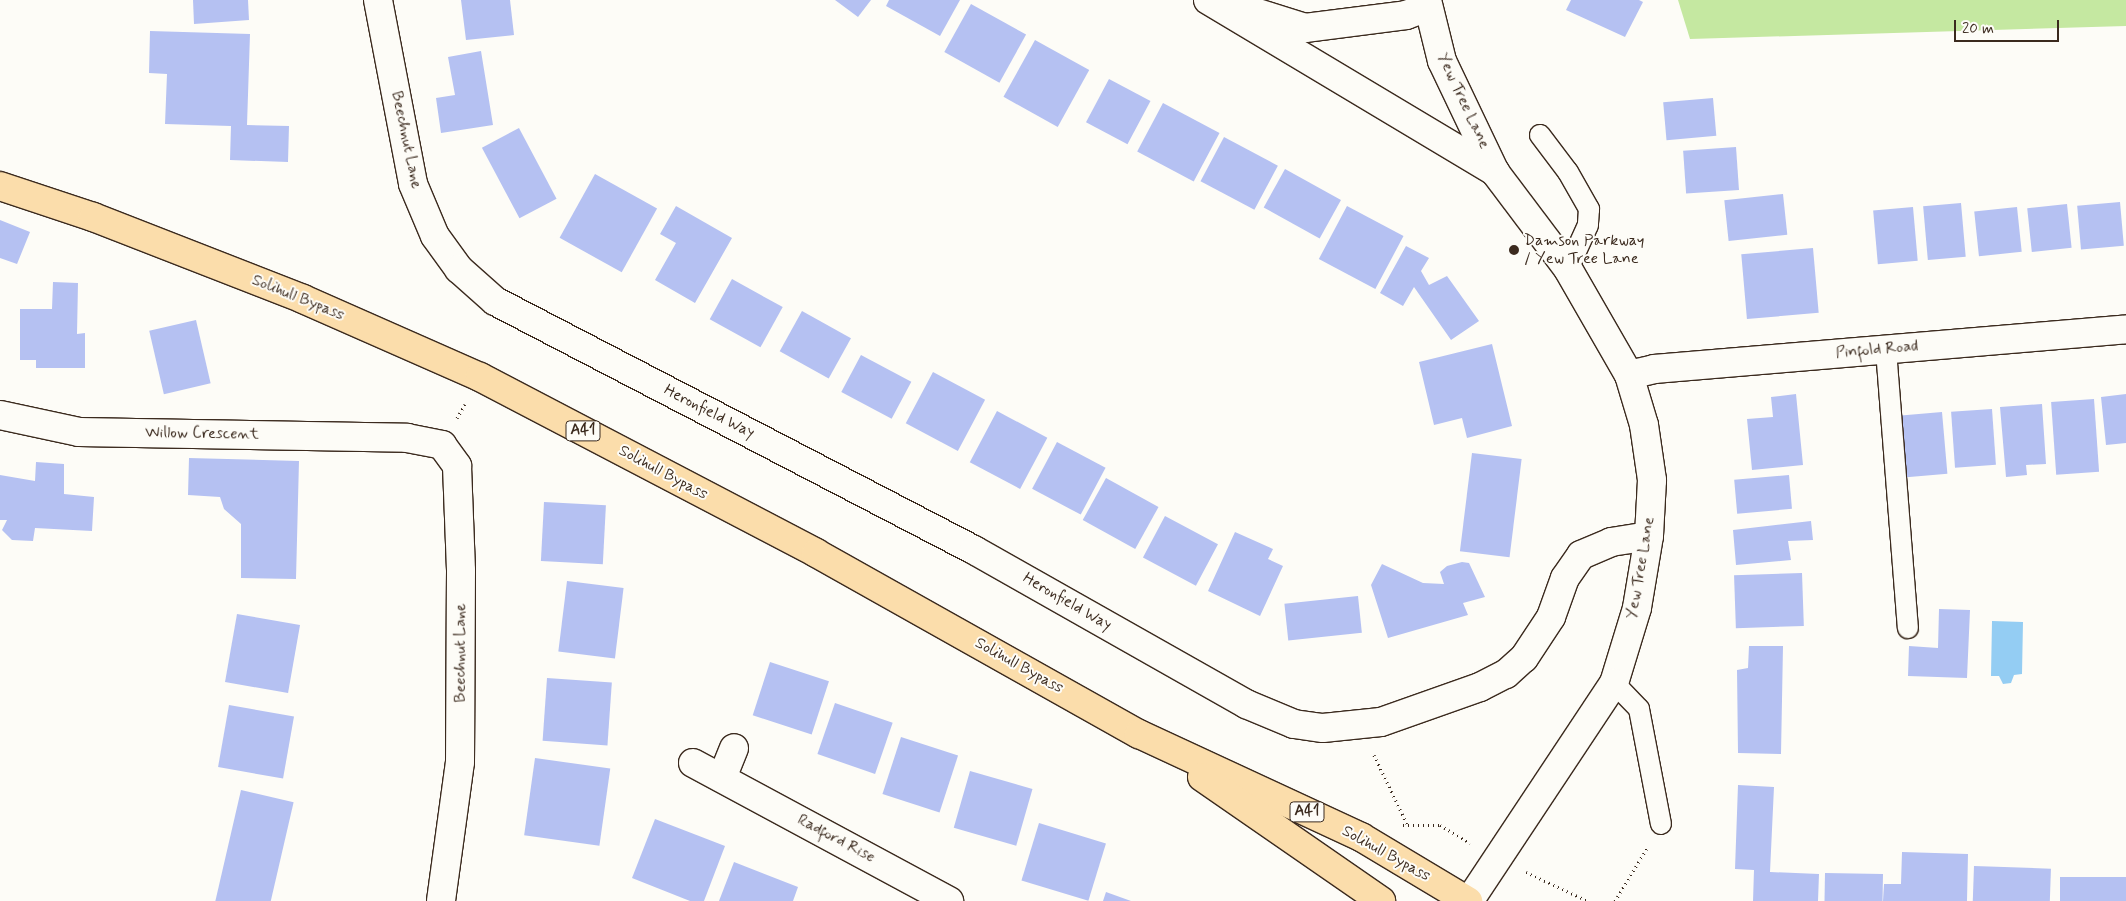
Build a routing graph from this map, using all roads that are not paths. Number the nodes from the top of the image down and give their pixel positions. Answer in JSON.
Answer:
{"nodes":[{"id":1,"x":378,"y":0,"type":"edge"},
{"id":2,"x":1208,"y":0,"type":"edge"},
{"id":3,"x":1216,"y":0,"type":"edge"},
{"id":4,"x":1427,"y":3,"type":"edge"},
{"id":5,"x":1540,"y":135,"type":"dead end"},
{"id":6,"x":1496,"y":172,"type":"junction"},
{"id":7,"x":0,"y":186,"type":"edge"},
{"id":8,"x":1568,"y":269,"type":"junction"},
{"id":9,"x":459,"y":270,"type":"joint"},
{"id":10,"x":2126,"y":330,"type":"edge"},
{"id":11,"x":1886,"y":350,"type":"junction"},
{"id":12,"x":1629,"y":376,"type":"junction"},
{"id":13,"x":0,"y":415,"type":"edge"},
{"id":14,"x":406,"y":438,"type":"joint"},
{"id":15,"x":1649,"y":536,"type":"junction"},
{"id":16,"x":1908,"y":628,"type":"dead end"},
{"id":17,"x":1614,"y":683,"type":"junction"},
{"id":18,"x":1139,"y":734,"type":"junction"},
{"id":19,"x":734,"y":748,"type":"dead end"},
{"id":20,"x":693,"y":762,"type":"dead end"},
{"id":21,"x":722,"y":778,"type":"junction"},
{"id":22,"x":1661,"y":824,"type":"road end"},
{"id":23,"x":441,"y":901,"type":"edge"},
{"id":24,"x":949,"y":901,"type":"edge"},
{"id":25,"x":1381,"y":901,"type":"edge"},
{"id":26,"x":1469,"y":901,"type":"edge"}],
"edges":[{"from":1,"to":9,"type":"street","name":"Beechnut Lane"},
{"from":2,"to":6,"type":"street","name":"Yew Tree Lane"},
{"from":3,"to":4,"type":"street","name":"Yew Tree Lane"},
{"from":4,"to":6,"type":"street","name":"Yew Tree Lane"},
{"from":5,"to":8,"type":"lane"},
{"from":6,"to":8,"type":"street","name":"Yew Tree Lane"},
{"from":7,"to":18,"type":"highway","name":"Solihull Bypass","number":"A41"},
{"from":8,"to":12,"type":"street","name":"Yew Tree Lane"},
{"from":9,"to":15,"type":"street","name":"Heronfield Way"},
{"from":10,"to":11,"type":"street","name":"Pinfold Road"},
{"from":11,"to":12,"type":"street","name":"Pinfold Road"},
{"from":11,"to":16,"type":"lane"},
{"from":12,"to":15,"type":"street","name":"Yew Tree Lane"},
{"from":13,"to":14,"type":"street","name":"Willow Crescent"},
{"from":14,"to":23,"type":"street","name":"Beechnut Lane"},
{"from":15,"to":17,"type":"street","name":"Yew Tree Lane"},
{"from":17,"to":22,"type":"lane"},
{"from":17,"to":26,"type":"street","name":"Yew Tree Lane"},
{"from":18,"to":25,"type":"highway","name":"Solihull Bypass","number":"A41"},
{"from":18,"to":26,"type":"highway","name":"Solihull Bypass","number":"A41"},
{"from":19,"to":21,"type":"street"},
{"from":20,"to":21,"type":"street","name":"Radford Rise"},
{"from":21,"to":24,"type":"street","name":"Radford Rise"}]}
